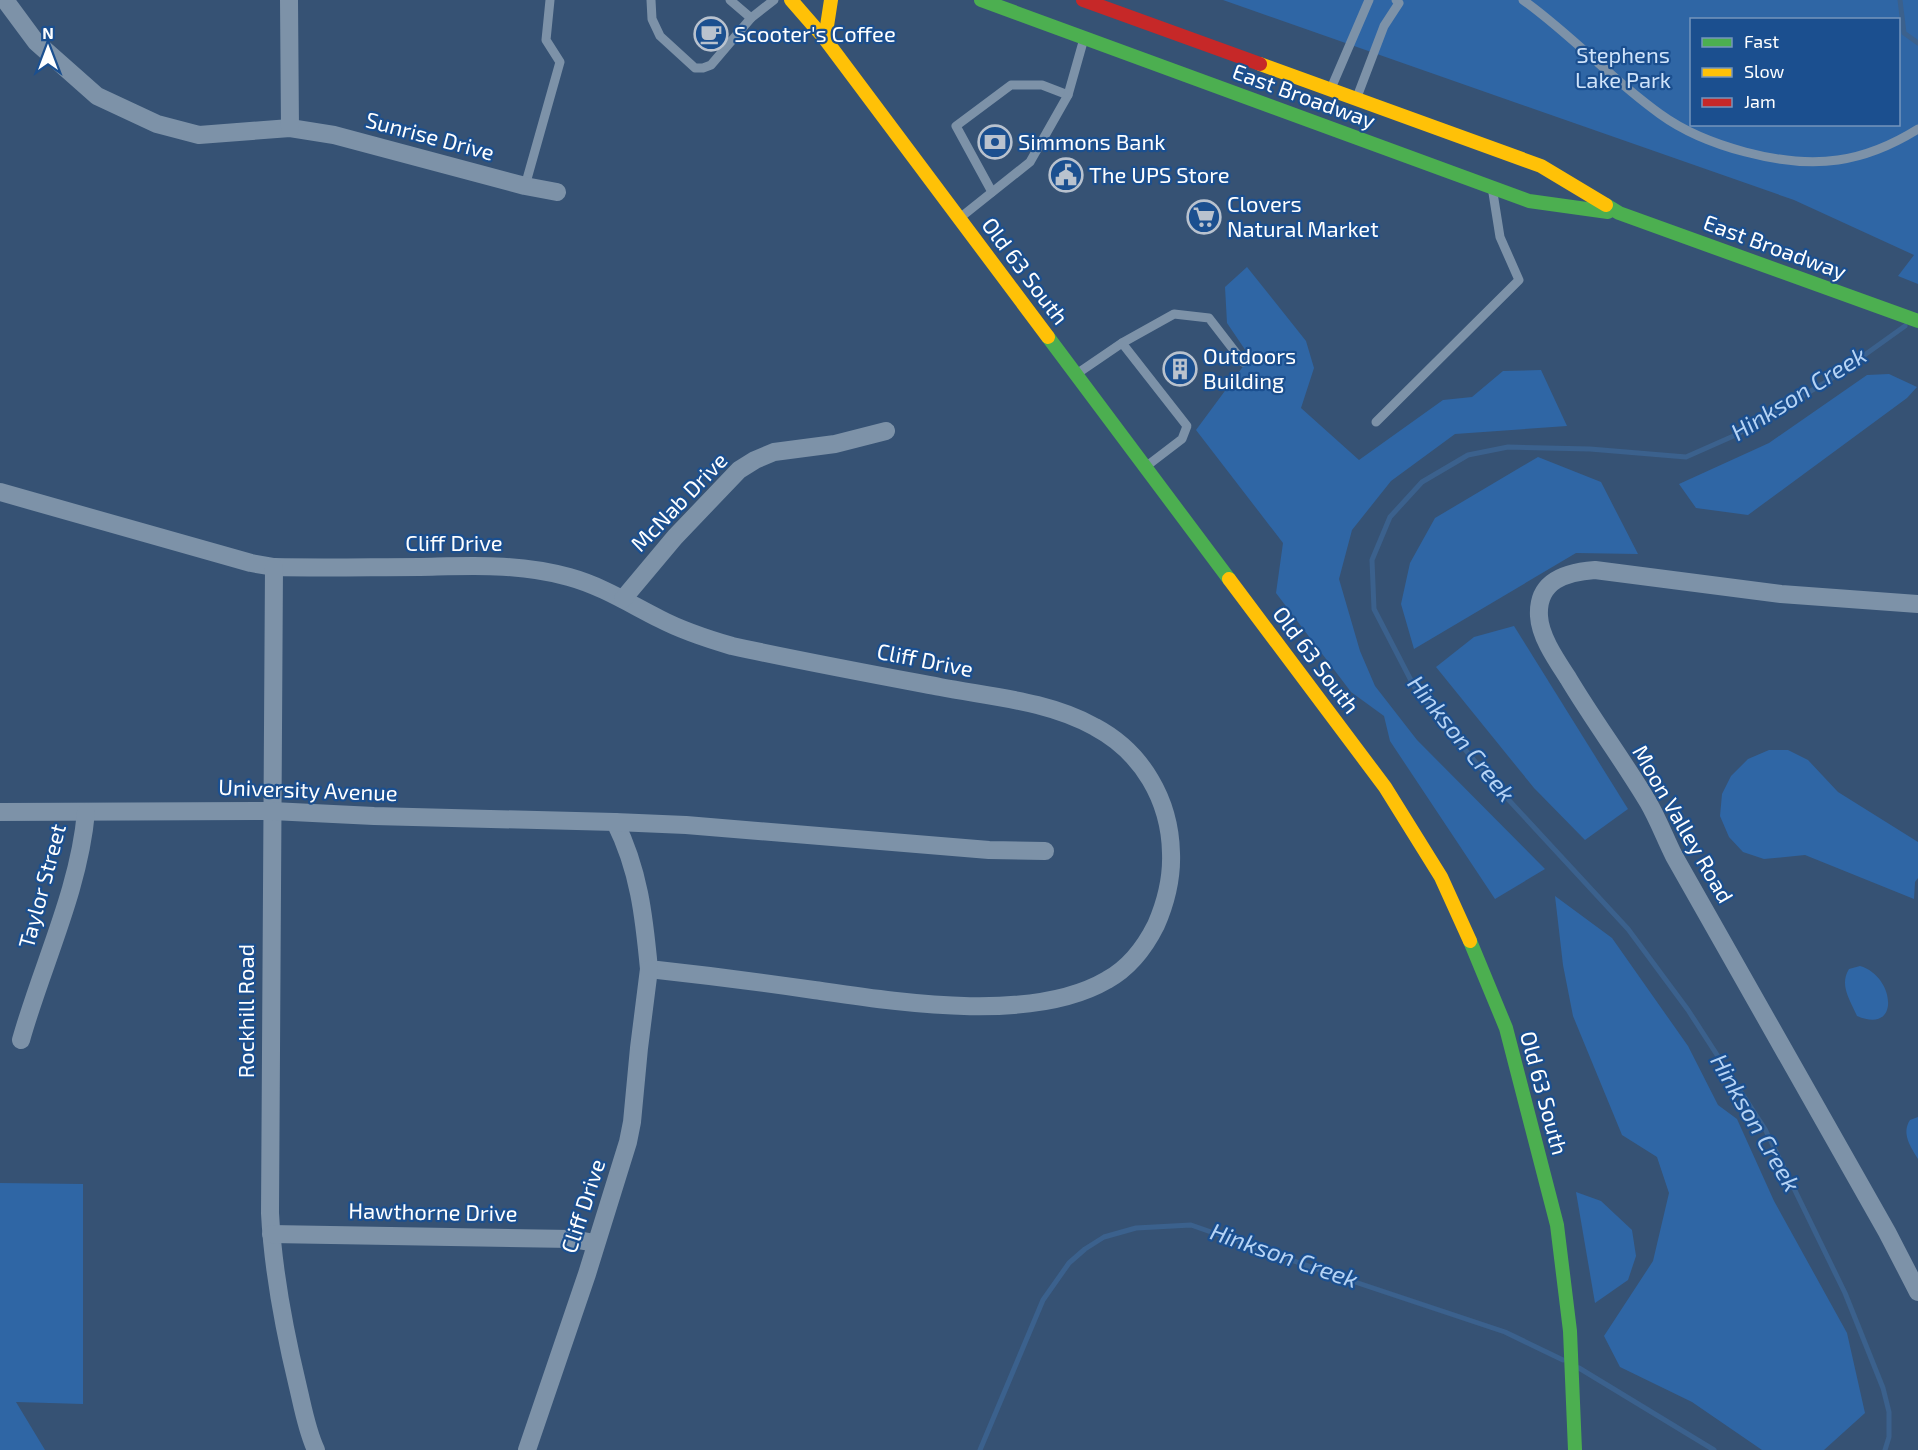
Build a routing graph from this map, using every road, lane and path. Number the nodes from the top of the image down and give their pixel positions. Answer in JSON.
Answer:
{"nodes":[{"id":1,"x":5,"y":0,"type":"edge"},
{"id":2,"x":290,"y":0,"type":"edge"},
{"id":3,"x":550,"y":0,"type":"edge"},
{"id":4,"x":651,"y":0,"type":"edge"},
{"id":5,"x":730,"y":0,"type":"edge"},
{"id":6,"x":774,"y":0,"type":"edge"},
{"id":7,"x":790,"y":0,"type":"edge"},
{"id":8,"x":831,"y":0,"type":"edge"},
{"id":9,"x":981,"y":0,"type":"edge"},
{"id":10,"x":1083,"y":0,"type":"edge"},
{"id":11,"x":1369,"y":0,"type":"edge"},
{"id":12,"x":1523,"y":0,"type":"edge"},
{"id":13,"x":1399,"y":1,"type":"edge"},
{"id":14,"x":751,"y":18,"type":"junction"},
{"id":15,"x":1094,"y":25,"type":"dead end"},
{"id":16,"x":1084,"y":38,"type":"junction"},
{"id":17,"x":825,"y":39,"type":"junction"},
{"id":18,"x":1213,"y":60,"type":"dead end"},
{"id":19,"x":1258,"y":64,"type":"junction"},
{"id":20,"x":1187,"y":76,"type":"junction"},
{"id":21,"x":1231,"y":78,"type":"dead end"},
{"id":22,"x":1330,"y":89,"type":"junction"},
{"id":23,"x":1068,"y":95,"type":"junction"},
{"id":24,"x":1357,"y":99,"type":"junction"},
{"id":25,"x":1330,"y":106,"type":"dead end"},
{"id":26,"x":1341,"y":117,"type":"dead end"},
{"id":27,"x":290,"y":128,"type":"junction"},
{"id":28,"x":1331,"y":128,"type":"junction"},
{"id":29,"x":1918,"y":129,"type":"edge"},
{"id":30,"x":1541,"y":166,"type":"junction"},
{"id":31,"x":1508,"y":170,"type":"dead end"},
{"id":32,"x":525,"y":186,"type":"junction"},
{"id":33,"x":1492,"y":188,"type":"junction"},
{"id":34,"x":557,"y":192,"type":"dead end"},
{"id":35,"x":992,"y":192,"type":"junction"},
{"id":36,"x":1619,"y":213,"type":"junction"},
{"id":37,"x":959,"y":218,"type":"junction"},
{"id":38,"x":1918,"y":321,"type":"edge"},
{"id":39,"x":1122,"y":343,"type":"junction"},
{"id":40,"x":1243,"y":362,"type":"dead end"},
{"id":41,"x":1076,"y":374,"type":"junction"},
{"id":42,"x":1376,"y":422,"type":"dead end"},
{"id":43,"x":886,"y":431,"type":"dead end"},
{"id":44,"x":1146,"y":467,"type":"junction"},
{"id":45,"x":0,"y":492,"type":"edge"},
{"id":46,"x":274,"y":567,"type":"junction"},
{"id":47,"x":623,"y":600,"type":"junction"},
{"id":48,"x":1918,"y":604,"type":"edge"},
{"id":49,"x":272,"y":811,"type":"junction"},
{"id":50,"x":0,"y":812,"type":"edge"},
{"id":51,"x":86,"y":812,"type":"junction"},
{"id":52,"x":615,"y":822,"type":"junction"},
{"id":53,"x":1044,"y":851,"type":"dead end"},
{"id":54,"x":649,"y":969,"type":"junction"},
{"id":55,"x":21,"y":1040,"type":"dead end"},
{"id":56,"x":271,"y":1234,"type":"junction"},
{"id":57,"x":595,"y":1243,"type":"junction"},
{"id":58,"x":1918,"y":1292,"type":"edge"},
{"id":59,"x":1575,"y":1449,"type":"edge"},
{"id":60,"x":316,"y":1450,"type":"edge"},
{"id":61,"x":527,"y":1450,"type":"edge"}],
"edges":[{"from":1,"to":27,"type":"street","name":"Sunrise Drive"},
{"from":2,"to":27,"type":"street"},
{"from":3,"to":32,"type":"lane"},
{"from":4,"to":14,"type":"lane"},
{"from":5,"to":14,"type":"lane"},
{"from":6,"to":14,"type":"lane"},
{"from":7,"to":17,"type":"main road","name":"Old 63 South"},
{"from":8,"to":17,"type":"main road"},
{"from":9,"to":16,"type":"main road","name":"East Broadway"},
{"from":10,"to":19,"type":"main road","name":"East Broadway"},
{"from":11,"to":22,"type":"lane"},
{"from":12,"to":29,"type":"lane"},
{"from":13,"to":24,"type":"lane"},
{"from":15,"to":16,"type":"main road"},
{"from":16,"to":20,"type":"main road","name":"East Broadway"},
{"from":16,"to":23,"type":"lane"},
{"from":17,"to":37,"type":"main road","name":"Old 63 South"},
{"from":18,"to":19,"type":"main road"},
{"from":19,"to":22,"type":"main road","name":"East Broadway"},
{"from":20,"to":21,"type":"main road"},
{"from":20,"to":28,"type":"main road","name":"East Broadway"},
{"from":22,"to":24,"type":"main road","name":"East Broadway"},
{"from":23,"to":35,"type":"lane"},
{"from":23,"to":35,"type":"lane"},
{"from":24,"to":25,"type":"main road"},
{"from":24,"to":30,"type":"main road","name":"East Broadway"},
{"from":26,"to":28,"type":"main road"},
{"from":27,"to":32,"type":"street","name":"Sunrise Drive"},
{"from":28,"to":33,"type":"main road","name":"East Broadway"},
{"from":30,"to":31,"type":"main road"},
{"from":30,"to":36,"type":"main road","name":"East Broadway"},
{"from":32,"to":34,"type":"street","name":"Sunrise Drive"},
{"from":33,"to":36,"type":"main road","name":"East Broadway"},
{"from":33,"to":42,"type":"lane"},
{"from":35,"to":37,"type":"lane"},
{"from":36,"to":38,"type":"main road","name":"East Broadway"},
{"from":37,"to":41,"type":"main road","name":"Old 63 South"},
{"from":39,"to":40,"type":"lane"},
{"from":39,"to":41,"type":"lane"},
{"from":39,"to":44,"type":"lane"},
{"from":41,"to":44,"type":"main road","name":"Old 63 South"},
{"from":43,"to":47,"type":"street","name":"McNab Drive"},
{"from":44,"to":59,"type":"main road","name":"Old 63 South"},
{"from":45,"to":46,"type":"street","name":"Cliff Drive"},
{"from":46,"to":47,"type":"street","name":"Cliff Drive"},
{"from":46,"to":49,"type":"street","name":"Rockhill Road"},
{"from":47,"to":54,"type":"street","name":"Cliff Drive"},
{"from":48,"to":58,"type":"street","name":"Moon Valley Road"},
{"from":49,"to":51,"type":"street","name":"University Avenue"},
{"from":49,"to":52,"type":"street","name":"University Avenue"},
{"from":49,"to":56,"type":"street","name":"Rockhill Road"},
{"from":50,"to":51,"type":"street","name":"University Avenue"},
{"from":51,"to":55,"type":"street","name":"Taylor Street"},
{"from":52,"to":53,"type":"street","name":"University Avenue"},
{"from":52,"to":54,"type":"street","name":"Cliff Drive"},
{"from":54,"to":57,"type":"street","name":"Cliff Drive"},
{"from":56,"to":57,"type":"street","name":"Hawthorne Drive"},
{"from":56,"to":60,"type":"street","name":"Rockhill Road"},
{"from":57,"to":61,"type":"street","name":"Cliff Drive"}]}
